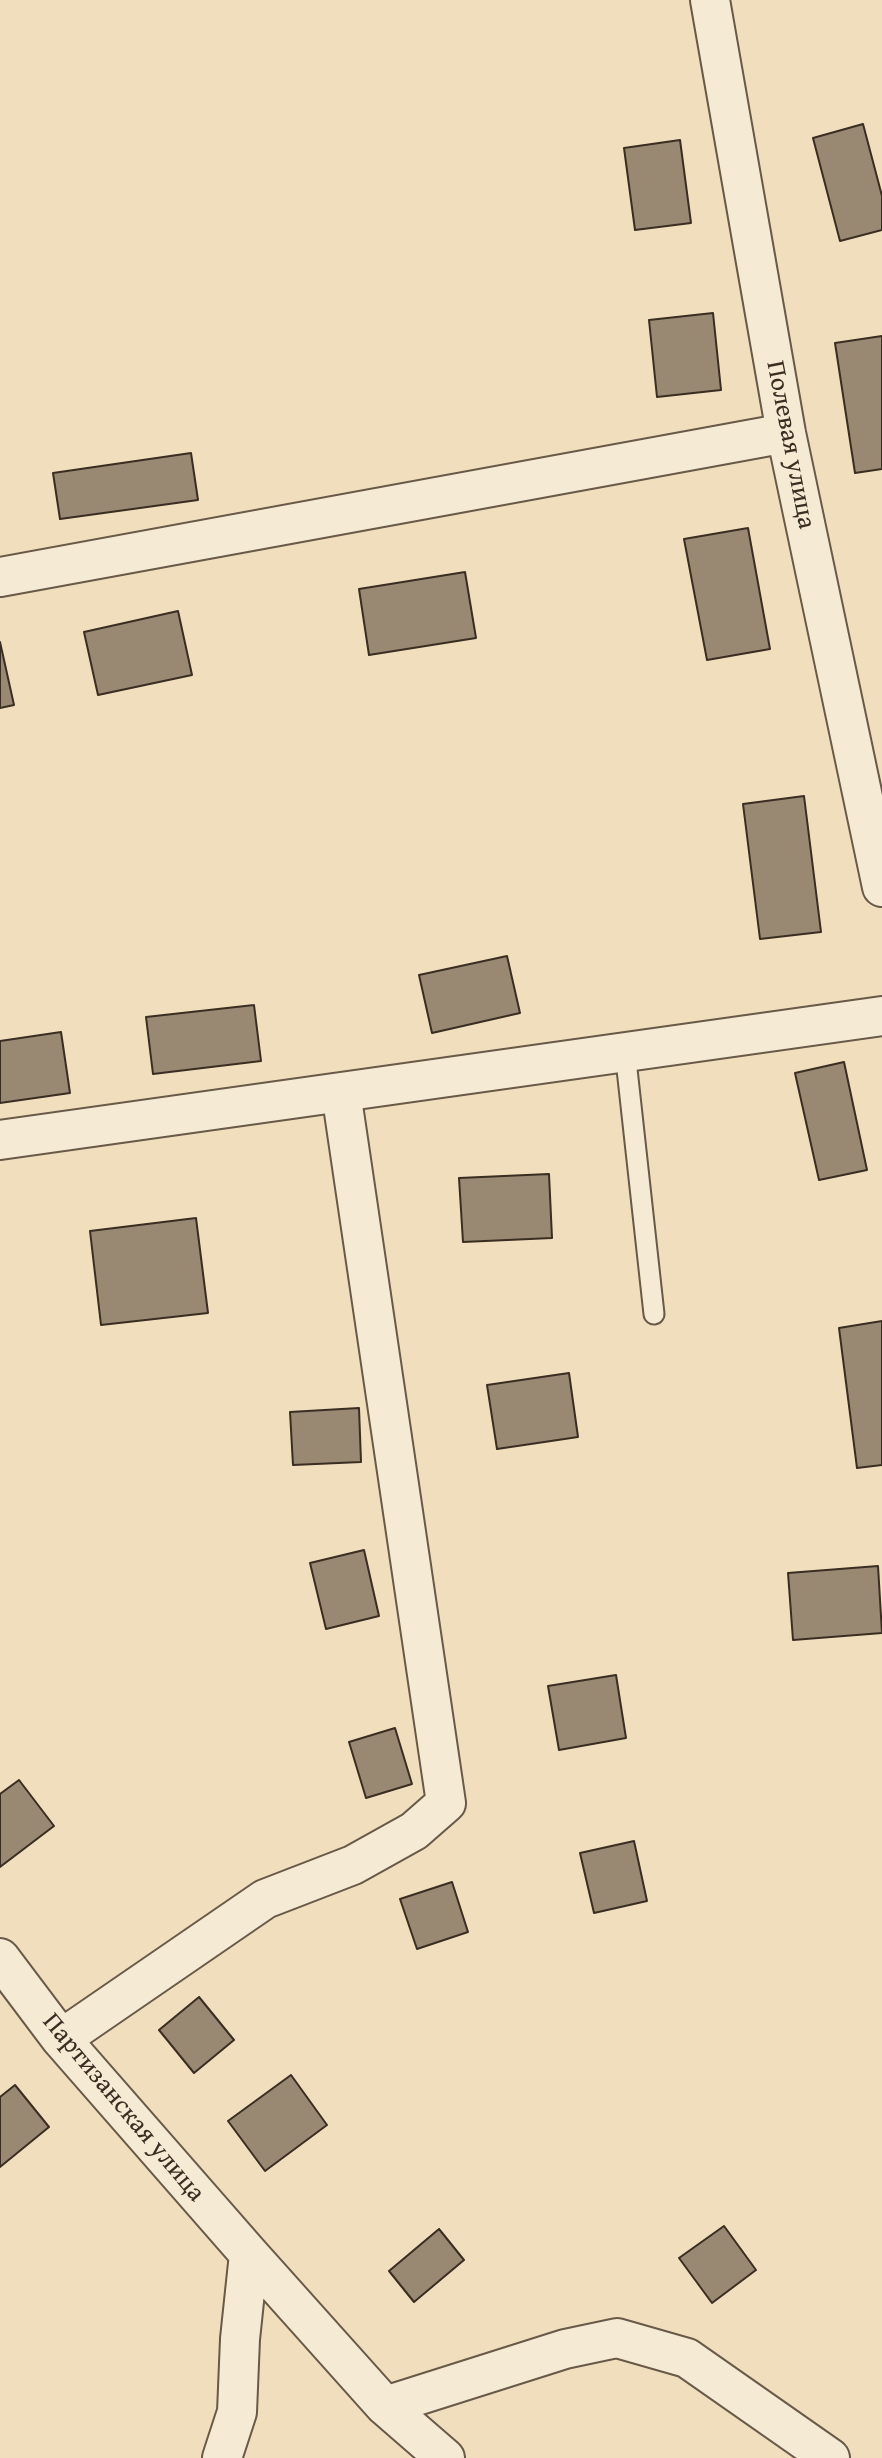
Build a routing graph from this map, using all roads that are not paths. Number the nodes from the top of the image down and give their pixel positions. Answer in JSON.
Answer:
{"nodes":[{"id":1,"x":710,"y":0,"type":"edge"},
{"id":2,"x":786,"y":433,"type":"junction"},
{"id":3,"x":0,"y":577,"type":"edge"},
{"id":4,"x":882,"y":887,"type":"edge"},
{"id":5,"x":882,"y":1016,"type":"edge"},
{"id":6,"x":625,"y":1051,"type":"junction"},
{"id":7,"x":341,"y":1092,"type":"junction"},
{"id":8,"x":0,"y":1140,"type":"edge"},
{"id":9,"x":653,"y":1314,"type":"dead end"},
{"id":10,"x":0,"y":1958,"type":"edge"},
{"id":11,"x":61,"y":2039,"type":"junction"},
{"id":12,"x":249,"y":2254,"type":"junction"},
{"id":13,"x":385,"y":2406,"type":"junction"},
{"id":14,"x":222,"y":2458,"type":"edge"},
{"id":15,"x":445,"y":2458,"type":"edge"},
{"id":16,"x":830,"y":2458,"type":"edge"}],
"edges":[{"from":1,"to":2,"type":"street","name":"Полевая улица"},
{"from":2,"to":3,"type":"street"},
{"from":2,"to":4,"type":"street","name":"Полевая улица"},
{"from":5,"to":6,"type":"street"},
{"from":6,"to":7,"type":"street"},
{"from":6,"to":9,"type":"lane"},
{"from":7,"to":8,"type":"street"},
{"from":7,"to":11,"type":"street"},
{"from":10,"to":11,"type":"street","name":"Партизанская улица"},
{"from":11,"to":12,"type":"street","name":"Партизанская улица"},
{"from":12,"to":13,"type":"street","name":"Партизанская улица"},
{"from":12,"to":14,"type":"street"},
{"from":13,"to":15,"type":"street","name":"Партизанская улица"},
{"from":13,"to":16,"type":"street"}]}
